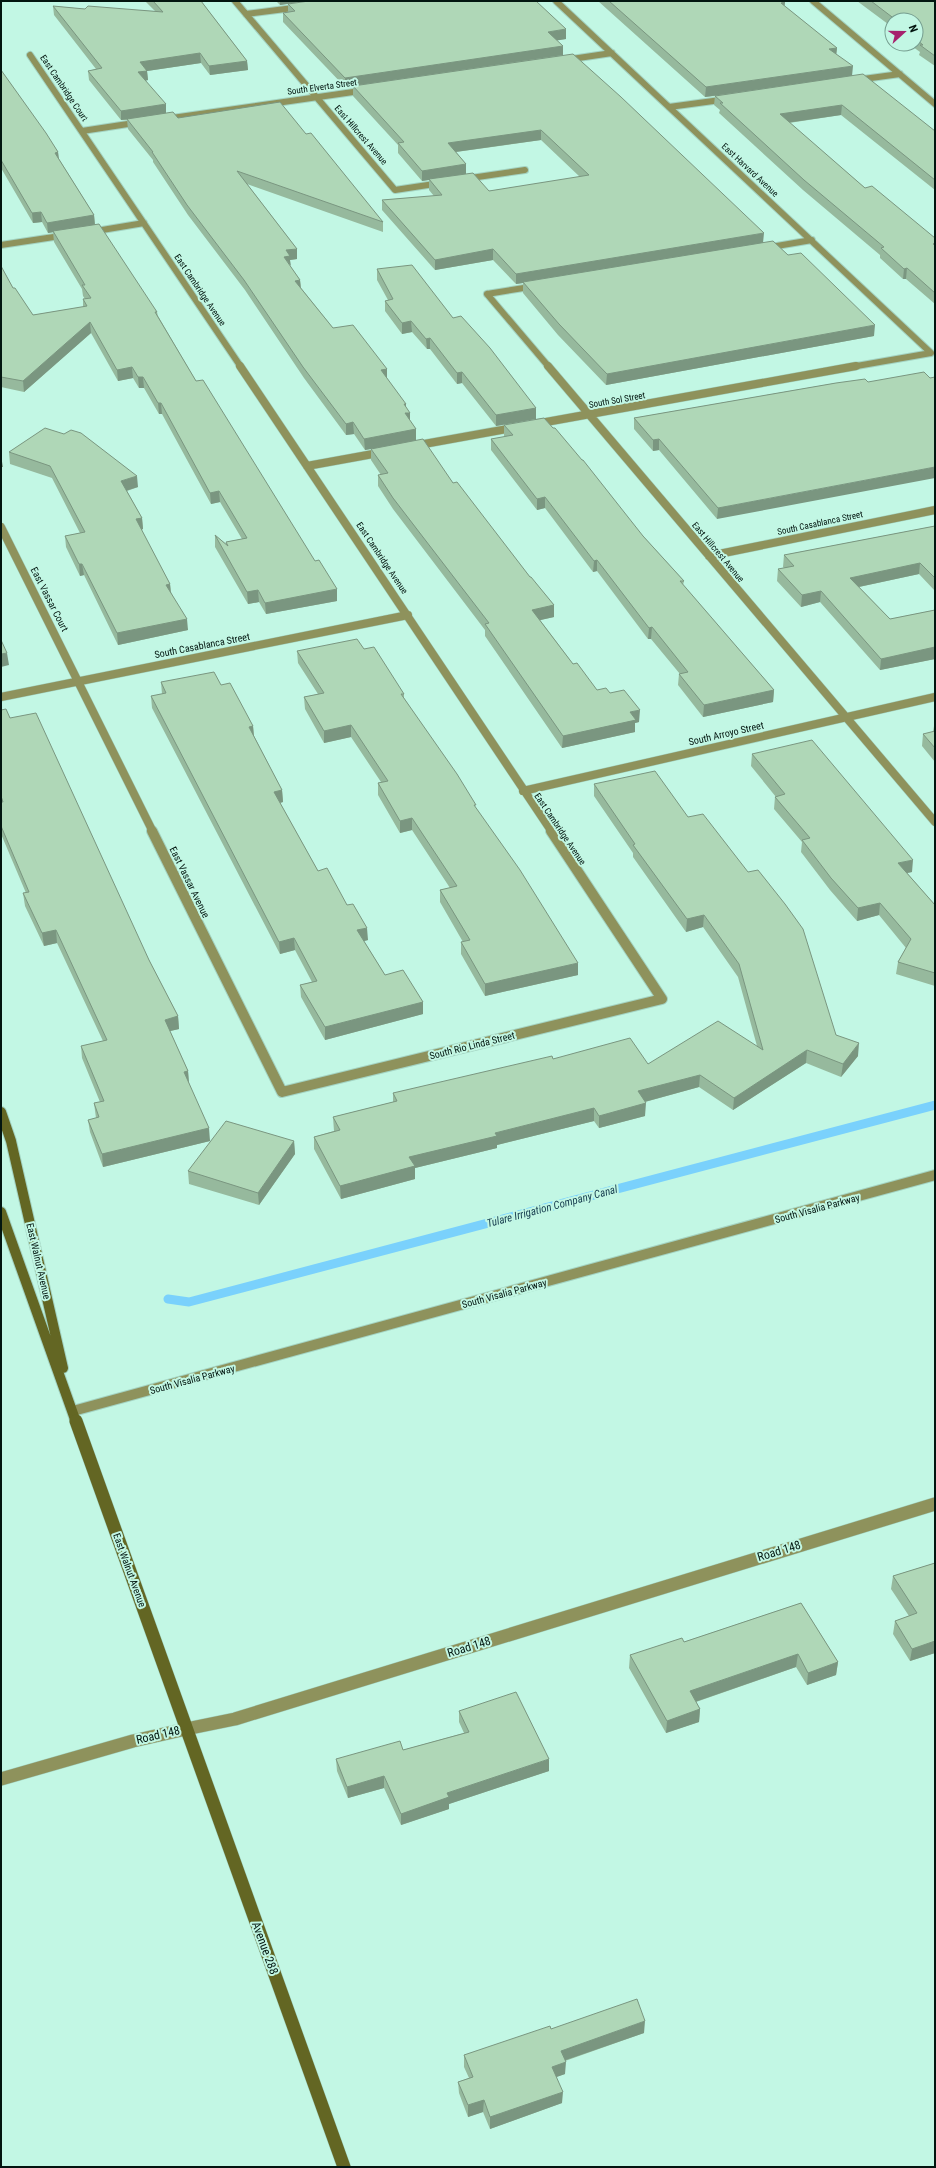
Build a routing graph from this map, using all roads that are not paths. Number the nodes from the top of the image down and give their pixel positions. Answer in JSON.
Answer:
{"nodes":[{"id":1,"x":235,"y":1,"type":"edge"},
{"id":2,"x":556,"y":1,"type":"edge"},
{"id":3,"x":813,"y":1,"type":"edge"},
{"id":4,"x":306,"y":6,"type":"edge"},
{"id":5,"x":246,"y":14,"type":"junction"},
{"id":6,"x":612,"y":53,"type":"junction"},
{"id":7,"x":30,"y":55,"type":"dead end"},
{"id":8,"x":557,"y":61,"type":"edge"},
{"id":9,"x":900,"y":74,"type":"junction"},
{"id":10,"x":846,"y":82,"type":"edge"},
{"id":11,"x":378,"y":88,"type":"edge"},
{"id":12,"x":315,"y":97,"type":"junction"},
{"id":13,"x":738,"y":97,"type":"edge"},
{"id":14,"x":935,"y":104,"type":"edge"},
{"id":15,"x":669,"y":107,"type":"junction"},
{"id":16,"x":160,"y":119,"type":"edge"},
{"id":17,"x":152,"y":121,"type":"edge"},
{"id":18,"x":82,"y":131,"type":"junction"},
{"id":19,"x":524,"y":170,"type":"dead end"},
{"id":20,"x":456,"y":180,"type":"edge"},
{"id":21,"x":448,"y":182,"type":"edge"},
{"id":22,"x":144,"y":223,"type":"junction"},
{"id":23,"x":84,"y":233,"type":"edge"},
{"id":24,"x":76,"y":234,"type":"edge"},
{"id":25,"x":812,"y":240,"type":"junction"},
{"id":26,"x":1,"y":245,"type":"edge"},
{"id":27,"x":758,"y":249,"type":"edge"},
{"id":28,"x":541,"y":285,"type":"edge"},
{"id":29,"x":931,"y":353,"type":"joint"},
{"id":30,"x":588,"y":414,"type":"junction"},
{"id":31,"x":307,"y":466,"type":"junction"},
{"id":32,"x":935,"y":510,"type":"edge"},
{"id":33,"x":1,"y":527,"type":"edge"},
{"id":34,"x":709,"y":556,"type":"junction"},
{"id":35,"x":408,"y":615,"type":"junction"},
{"id":36,"x":78,"y":681,"type":"junction"},
{"id":37,"x":1,"y":697,"type":"edge"},
{"id":38,"x":935,"y":697,"type":"edge"},
{"id":39,"x":844,"y":717,"type":"junction"},
{"id":40,"x":523,"y":791,"type":"junction"},
{"id":41,"x":935,"y":822,"type":"edge"},
{"id":42,"x":662,"y":999,"type":"joint"},
{"id":43,"x":282,"y":1092,"type":"joint"},
{"id":44,"x":1,"y":1112,"type":"edge"},
{"id":45,"x":935,"y":1175,"type":"edge"},
{"id":46,"x":1,"y":1212,"type":"edge"},
{"id":47,"x":73,"y":1411,"type":"junction"},
{"id":48,"x":935,"y":1504,"type":"edge"},
{"id":49,"x":186,"y":1729,"type":"junction"},
{"id":50,"x":1,"y":1778,"type":"edge"},
{"id":51,"x":344,"y":2167,"type":"edge"}],
"edges":[{"from":1,"to":5,"type":"street","name":"East Hillcrest Avenue"},
{"from":2,"to":6,"type":"street","name":"East Harvard Avenue"},
{"from":3,"to":9,"type":"street"},
{"from":4,"to":5,"type":"street"},
{"from":5,"to":12,"type":"street","name":"East Hillcrest Avenue"},
{"from":6,"to":8,"type":"street"},
{"from":6,"to":15,"type":"street","name":"East Harvard Avenue"},
{"from":7,"to":18,"type":"street","name":"East Cambridge Court"},
{"from":9,"to":10,"type":"street"},
{"from":9,"to":14,"type":"street"},
{"from":11,"to":12,"type":"street","name":"South Elverta Street"},
{"from":12,"to":16,"type":"street","name":"South Elverta Street"},
{"from":12,"to":21,"type":"street","name":"East Hillcrest Avenue"},
{"from":13,"to":15,"type":"street"},
{"from":15,"to":25,"type":"street","name":"East Harvard Avenue"},
{"from":17,"to":18,"type":"street"},
{"from":18,"to":22,"type":"street","name":"East Cambridge Avenue"},
{"from":19,"to":20,"type":"street"},
{"from":22,"to":23,"type":"street"},
{"from":22,"to":31,"type":"street","name":"East Cambridge Avenue"},
{"from":24,"to":26,"type":"street"},
{"from":25,"to":27,"type":"street"},
{"from":25,"to":29,"type":"street","name":"East Harvard Avenue"},
{"from":28,"to":30,"type":"street","name":"East Hillcrest Avenue"},
{"from":29,"to":30,"type":"street","name":"South Sol Street"},
{"from":30,"to":31,"type":"street","name":"South Sol Street"},
{"from":30,"to":34,"type":"street","name":"East Hillcrest Avenue"},
{"from":31,"to":35,"type":"street","name":"East Cambridge Avenue"},
{"from":32,"to":34,"type":"street","name":"South Casablanca Street"},
{"from":33,"to":36,"type":"street","name":"East Vassar Court"},
{"from":34,"to":39,"type":"street","name":"East Hillcrest Avenue"},
{"from":35,"to":36,"type":"street","name":"South Casablanca Street"},
{"from":35,"to":40,"type":"street","name":"East Cambridge Avenue"},
{"from":36,"to":37,"type":"street","name":"South Casablanca Street"},
{"from":36,"to":43,"type":"street","name":"East Vassar Avenue"},
{"from":38,"to":39,"type":"street","name":"South Arroyo Street"},
{"from":39,"to":40,"type":"street","name":"South Arroyo Street"},
{"from":39,"to":41,"type":"street","name":"East Hillcrest Avenue"},
{"from":40,"to":42,"type":"street","name":"East Cambridge Avenue"},
{"from":42,"to":43,"type":"street","name":"South Rio Linda Street"},
{"from":44,"to":47,"type":"main road","name":"East Walnut Avenue"},
{"from":45,"to":47,"type":"street","name":"South Visalia Parkway"},
{"from":46,"to":47,"type":"main road","name":"East Walnut Avenue"},
{"from":47,"to":49,"type":"main road","name":"East Walnut Avenue"},
{"from":48,"to":49,"type":"street","name":"Road 148"},
{"from":49,"to":50,"type":"street","name":"Road 148"},
{"from":49,"to":51,"type":"main road","name":"Avenue 288"}]}
